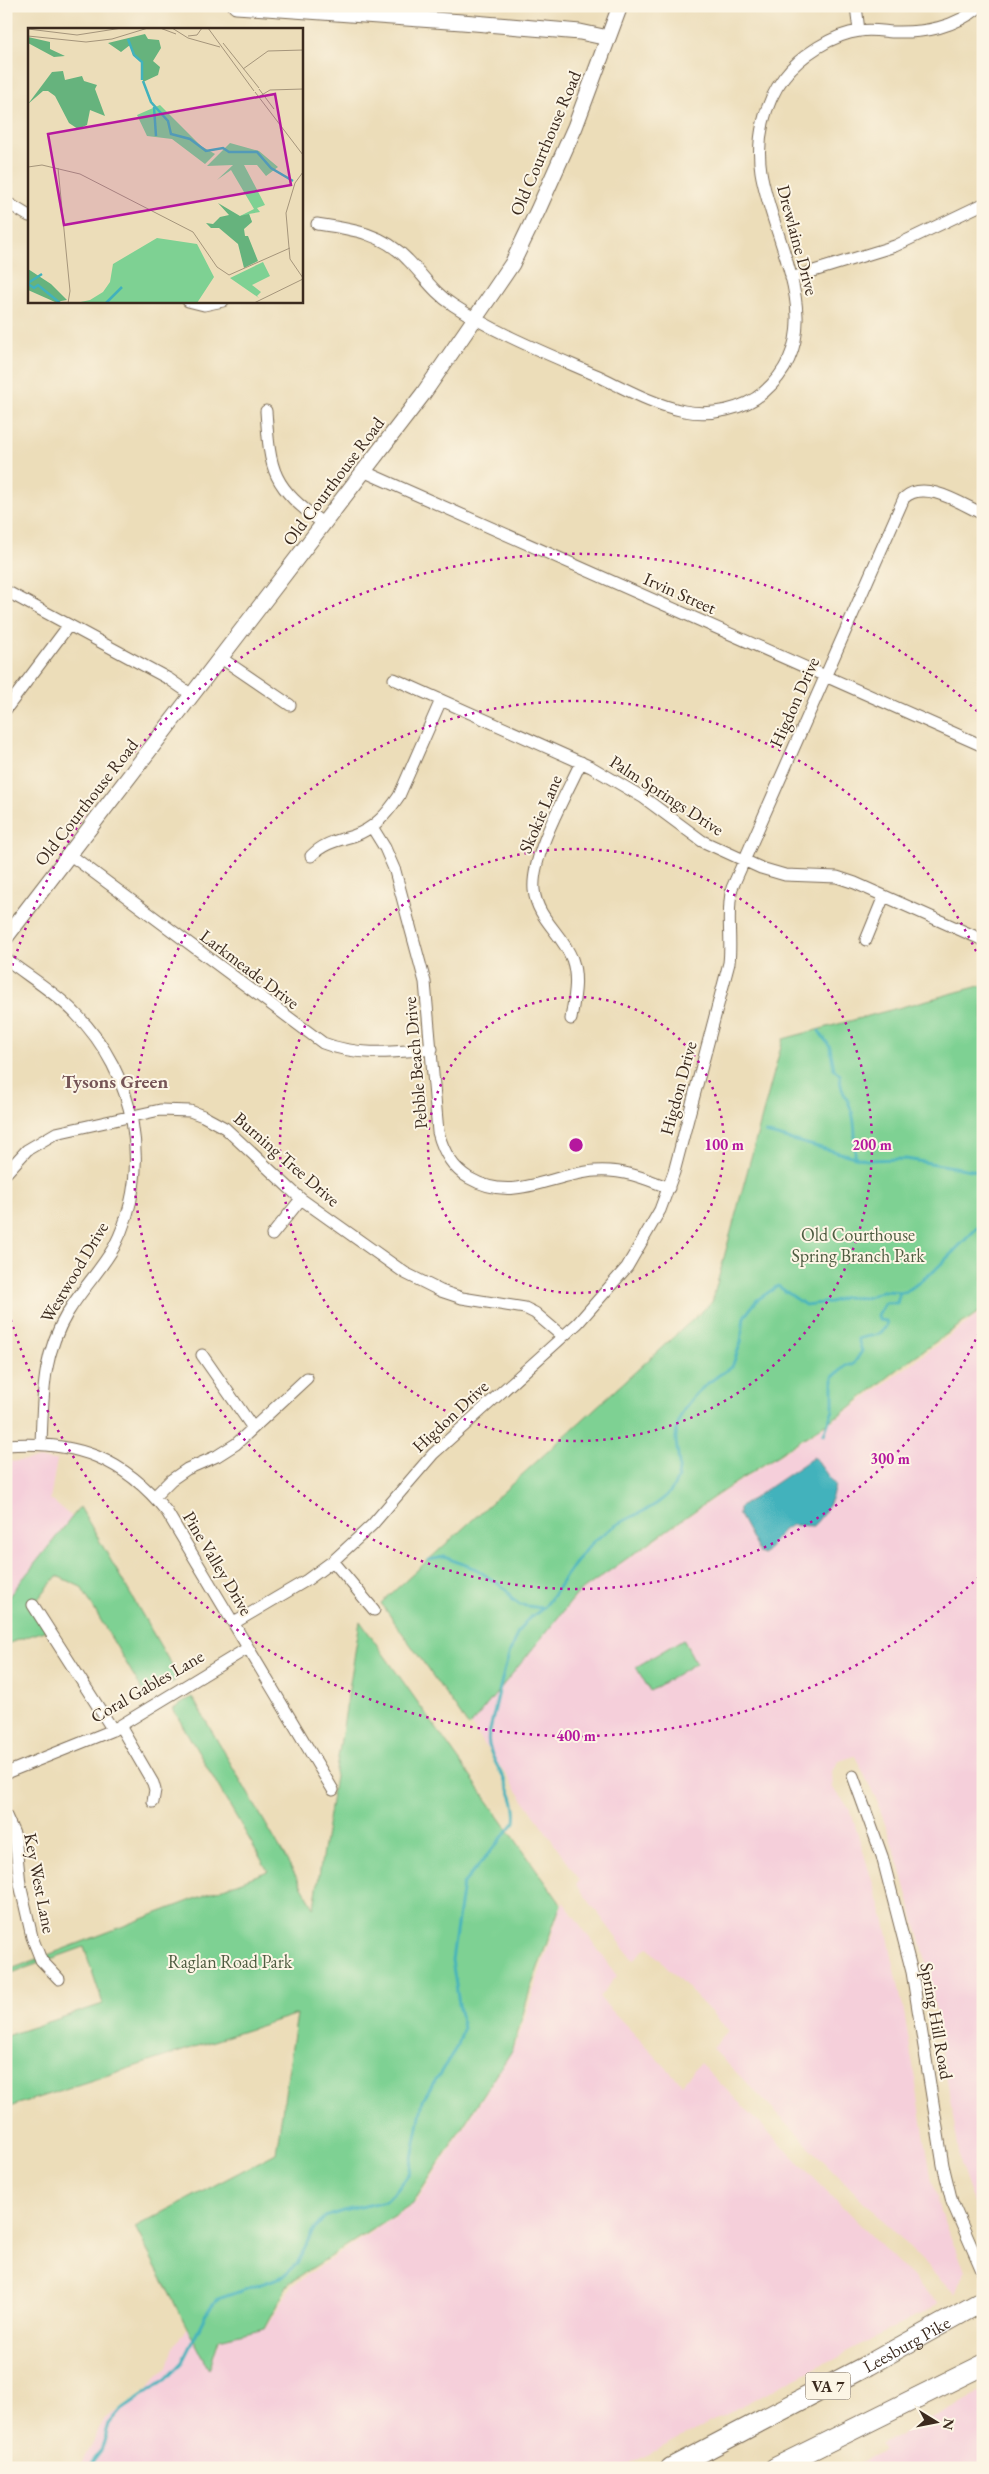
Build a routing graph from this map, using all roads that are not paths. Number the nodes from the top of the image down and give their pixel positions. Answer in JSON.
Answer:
{"nodes":[{"id":1,"x":236,"y":6,"type":"edge"},
{"id":2,"x":620,"y":6,"type":"edge"},
{"id":3,"x":856,"y":6,"type":"edge"},
{"id":4,"x":981,"y":6,"type":"edge"},
{"id":5,"x":296,"y":8,"type":"edge"},
{"id":6,"x":859,"y":31,"type":"junction"},
{"id":7,"x":608,"y":38,"type":"junction"},
{"id":8,"x":6,"y":202,"type":"edge"},
{"id":9,"x":983,"y":204,"type":"edge"},
{"id":10,"x":28,"y":215,"type":"edge"},
{"id":11,"x":317,"y":224,"type":"dead end"},
{"id":12,"x":791,"y":278,"type":"junction"},
{"id":13,"x":192,"y":302,"type":"edge"},
{"id":14,"x":218,"y":302,"type":"edge"},
{"id":15,"x":476,"y":318,"type":"junction"},
{"id":16,"x":266,"y":411,"type":"dead end"},
{"id":17,"x":363,"y":472,"type":"junction"},
{"id":18,"x":983,"y":514,"type":"edge"},
{"id":19,"x":324,"y":524,"type":"junction"},
{"id":20,"x":6,"y":592,"type":"edge"},
{"id":21,"x":69,"y":625,"type":"junction"},
{"id":22,"x":221,"y":658,"type":"junction"},
{"id":23,"x":824,"y":676,"type":"junction"},
{"id":24,"x":394,"y":679,"type":"dead end"},
{"id":25,"x":192,"y":695,"type":"junction"},
{"id":26,"x":441,"y":700,"type":"junction"},
{"id":27,"x":290,"y":705,"type":"dead end"},
{"id":28,"x":6,"y":709,"type":"edge"},
{"id":29,"x":983,"y":746,"type":"edge"},
{"id":30,"x":581,"y":762,"type":"junction"},
{"id":31,"x":372,"y":827,"type":"junction"},
{"id":32,"x":69,"y":854,"type":"junction"},
{"id":33,"x":311,"y":856,"type":"dead end"},
{"id":34,"x":744,"y":860,"type":"junction"},
{"id":35,"x":884,"y":896,"type":"junction"},
{"id":36,"x":6,"y":937,"type":"edge"},
{"id":37,"x":866,"y":940,"type":"dead end"},
{"id":38,"x":983,"y":940,"type":"edge"},
{"id":39,"x":6,"y":959,"type":"edge"},
{"id":40,"x":571,"y":1020,"type":"dead end"},
{"id":41,"x":432,"y":1049,"type":"junction"},
{"id":42,"x":130,"y":1116,"type":"junction"},
{"id":43,"x":6,"y":1173,"type":"edge"},
{"id":44,"x":669,"y":1188,"type":"junction"},
{"id":45,"x":301,"y":1199,"type":"junction"},
{"id":46,"x":272,"y":1235,"type":"dead end"},
{"id":47,"x":562,"y":1336,"type":"junction"},
{"id":48,"x":202,"y":1355,"type":"dead end"},
{"id":49,"x":307,"y":1378,"type":"dead end"},
{"id":50,"x":253,"y":1428,"type":"junction"},
{"id":51,"x":41,"y":1444,"type":"junction"},
{"id":52,"x":6,"y":1445,"type":"edge"},
{"id":53,"x":154,"y":1496,"type":"junction"},
{"id":54,"x":334,"y":1561,"type":"junction"},
{"id":55,"x":33,"y":1605,"type":"dead end"},
{"id":56,"x":374,"y":1610,"type":"dead end"},
{"id":57,"x":234,"y":1623,"type":"junction"},
{"id":58,"x":248,"y":1648,"type":"junction"},
{"id":59,"x":116,"y":1728,"type":"junction"},
{"id":60,"x":6,"y":1773,"type":"edge"},
{"id":61,"x":853,"y":1776,"type":"dead end"},
{"id":62,"x":333,"y":1790,"type":"dead end"},
{"id":63,"x":152,"y":1802,"type":"dead end"},
{"id":64,"x":6,"y":1816,"type":"edge"},
{"id":65,"x":59,"y":1979,"type":"dead end"},
{"id":66,"x":983,"y":2273,"type":"edge"},
{"id":67,"x":983,"y":2301,"type":"edge"},
{"id":68,"x":983,"y":2365,"type":"edge"},
{"id":69,"x":671,"y":2468,"type":"edge"},
{"id":70,"x":775,"y":2468,"type":"edge"}],
"edges":[{"from":1,"to":5,"type":"street"},
{"from":2,"to":7,"type":"street","name":"Old Courthouse Road"},
{"from":3,"to":6,"type":"street"},
{"from":4,"to":6,"type":"street","name":"Drewlaine Drive"},
{"from":5,"to":7,"type":"street"},
{"from":6,"to":12,"type":"street","name":"Drewlaine Drive"},
{"from":7,"to":15,"type":"street","name":"Old Courthouse Road"},
{"from":8,"to":10,"type":"street"},
{"from":9,"to":12,"type":"street"},
{"from":11,"to":15,"type":"street","name":"Drewlaine Drive"},
{"from":12,"to":15,"type":"street","name":"Drewlaine Drive"},
{"from":13,"to":14,"type":"street"},
{"from":15,"to":17,"type":"street","name":"Old Courthouse Road"},
{"from":16,"to":19,"type":"street"},
{"from":17,"to":19,"type":"street","name":"Old Courthouse Road"},
{"from":17,"to":23,"type":"street","name":"Irvin Street"},
{"from":18,"to":23,"type":"street","name":"Higdon Drive"},
{"from":19,"to":22,"type":"street","name":"Old Courthouse Road"},
{"from":20,"to":21,"type":"street"},
{"from":21,"to":25,"type":"street"},
{"from":21,"to":28,"type":"street"},
{"from":22,"to":25,"type":"street","name":"Old Courthouse Road"},
{"from":22,"to":27,"type":"street"},
{"from":23,"to":29,"type":"street","name":"Irvin Street"},
{"from":23,"to":34,"type":"street","name":"Higdon Drive"},
{"from":24,"to":26,"type":"street","name":"Palm Springs Drive"},
{"from":25,"to":32,"type":"street","name":"Old Courthouse Road"},
{"from":26,"to":30,"type":"street","name":"Palm Springs Drive"},
{"from":26,"to":31,"type":"street"},
{"from":30,"to":34,"type":"street","name":"Palm Springs Drive"},
{"from":30,"to":40,"type":"street","name":"Skokie Lane"},
{"from":31,"to":33,"type":"street"},
{"from":31,"to":41,"type":"street","name":"Pebble Beach Drive"},
{"from":32,"to":36,"type":"street","name":"Old Courthouse Road"},
{"from":32,"to":41,"type":"street","name":"Larkmeade Drive"},
{"from":34,"to":35,"type":"street","name":"Palm Springs Drive"},
{"from":34,"to":44,"type":"street","name":"Higdon Drive"},
{"from":35,"to":37,"type":"street"},
{"from":35,"to":38,"type":"street","name":"Palm Springs Drive"},
{"from":39,"to":42,"type":"street","name":"Westwood Drive"},
{"from":41,"to":44,"type":"street","name":"Pebble Beach Drive"},
{"from":42,"to":43,"type":"street","name":"Burning Tree Drive"},
{"from":42,"to":45,"type":"street","name":"Burning Tree Drive"},
{"from":42,"to":51,"type":"street","name":"Westwood Drive"},
{"from":44,"to":47,"type":"street","name":"Higdon Drive"},
{"from":45,"to":46,"type":"street"},
{"from":45,"to":47,"type":"street","name":"Burning Tree Drive"},
{"from":47,"to":54,"type":"street","name":"Higdon Drive"},
{"from":48,"to":50,"type":"street"},
{"from":49,"to":50,"type":"street"},
{"from":50,"to":53,"type":"street"},
{"from":51,"to":52,"type":"street","name":"Pine Valley Drive"},
{"from":51,"to":53,"type":"street","name":"Pine Valley Drive"},
{"from":53,"to":57,"type":"street","name":"Pine Valley Drive"},
{"from":54,"to":56,"type":"street"},
{"from":54,"to":57,"type":"street","name":"Higdon Drive"},
{"from":55,"to":59,"type":"street"},
{"from":57,"to":58,"type":"street","name":"Pine Valley Drive"},
{"from":58,"to":59,"type":"street","name":"Coral Gables Lane"},
{"from":58,"to":62,"type":"street","name":"Pine Valley Drive"},
{"from":59,"to":60,"type":"street","name":"Coral Gables Lane"},
{"from":59,"to":63,"type":"street"},
{"from":61,"to":66,"type":"street","name":"Spring Hill Road"},
{"from":64,"to":65,"type":"street","name":"Key West Lane"},
{"from":67,"to":69,"type":"highway","name":"Leesburg Pike","number":"VA 7"},
{"from":68,"to":70,"type":"highway","number":"VA 7"}]}
